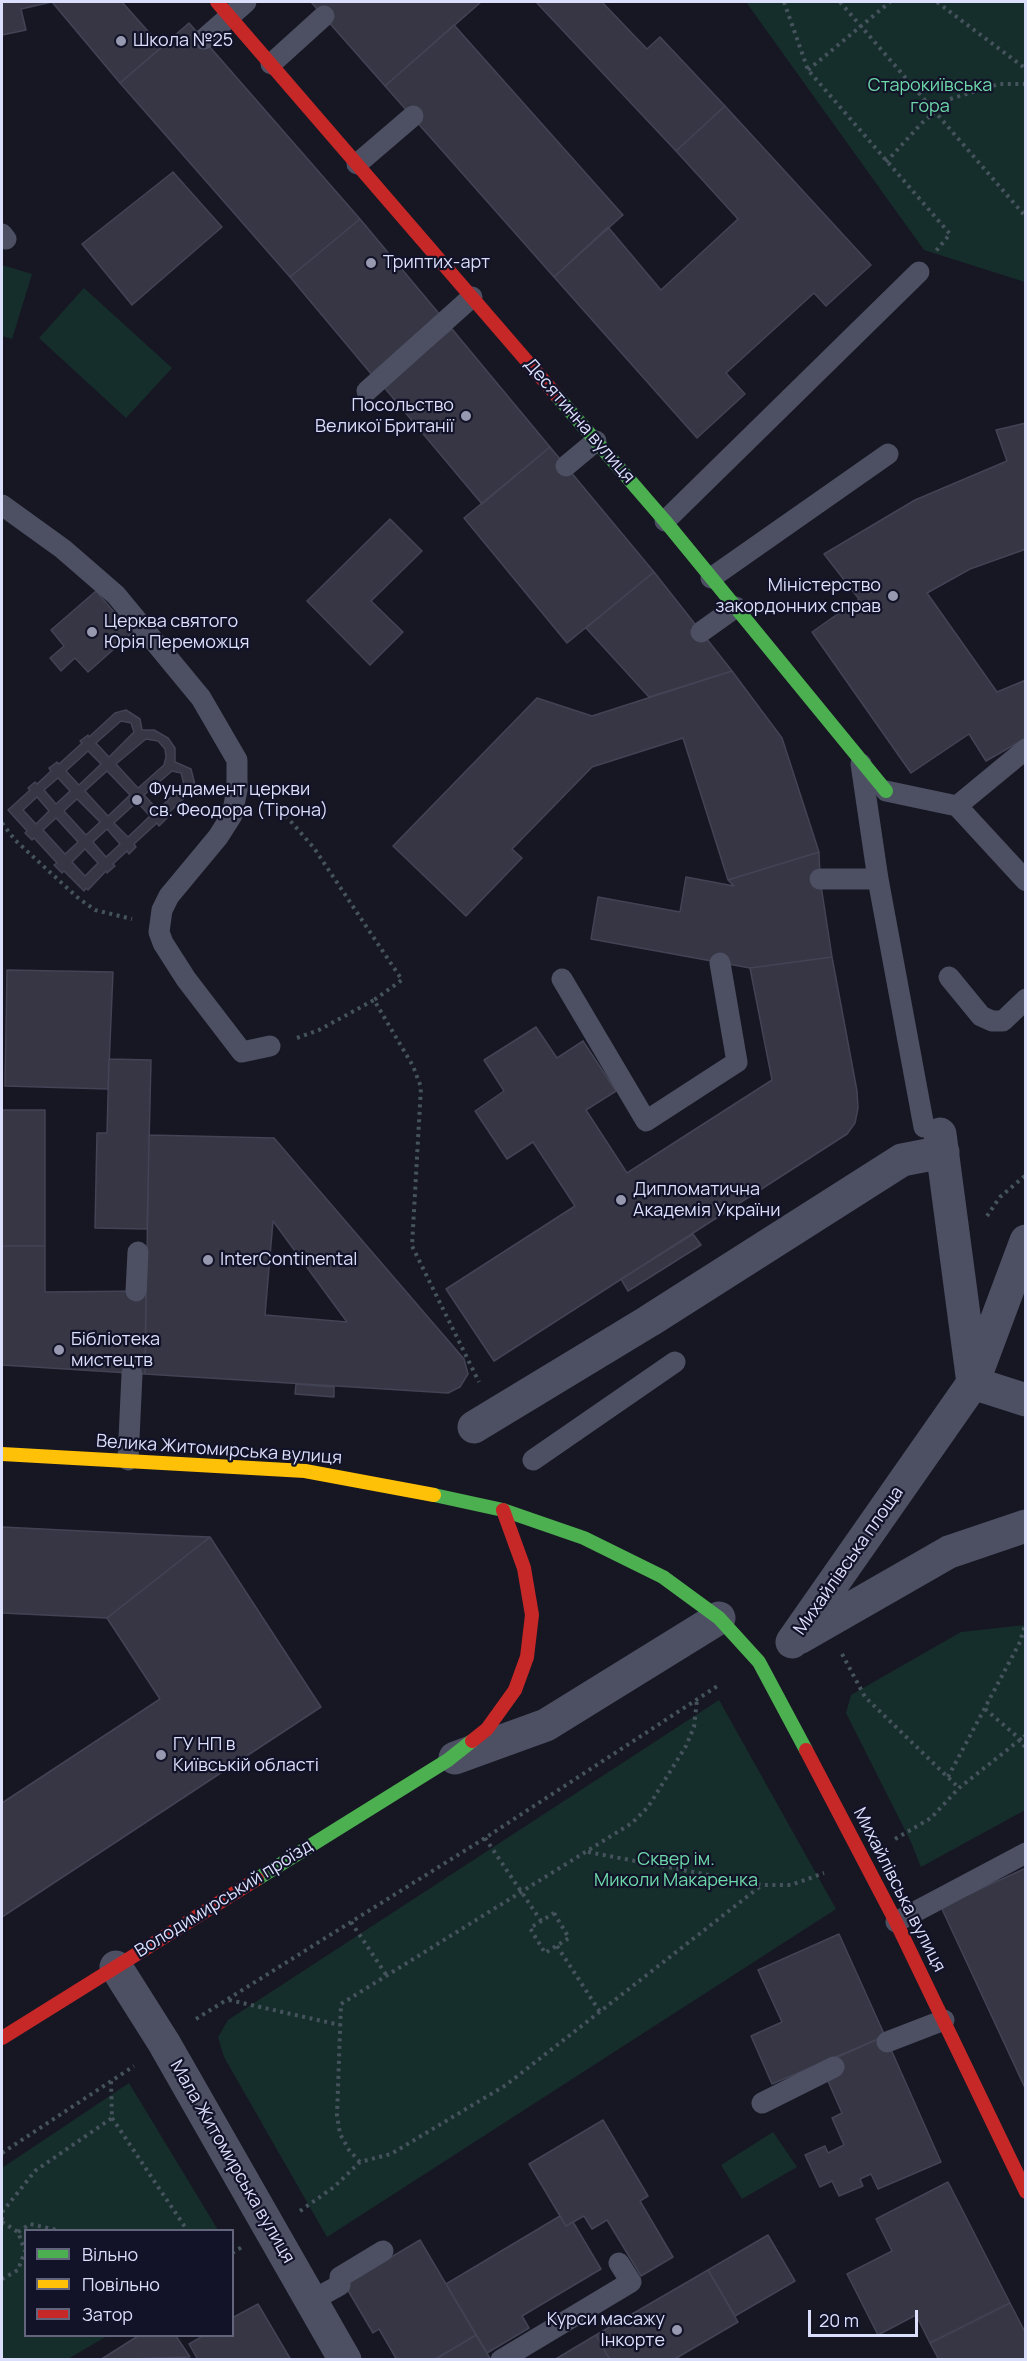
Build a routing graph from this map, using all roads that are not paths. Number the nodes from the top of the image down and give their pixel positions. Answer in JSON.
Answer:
{"nodes":[{"id":1,"x":246,"y":2,"type":"edge"},
{"id":2,"x":223,"y":8,"type":"edge"},
{"id":3,"x":324,"y":16,"type":"dead end"},
{"id":4,"x":204,"y":39,"type":"dead end"},
{"id":5,"x":271,"y":64,"type":"junction"},
{"id":6,"x":413,"y":116,"type":"dead end"},
{"id":7,"x":357,"y":165,"type":"junction"},
{"id":8,"x":919,"y":272,"type":"road end"},
{"id":9,"x":472,"y":297,"type":"junction"},
{"id":10,"x":367,"y":391,"type":"dead end"},
{"id":11,"x":596,"y":441,"type":"junction"},
{"id":12,"x":888,"y":454,"type":"dead end"},
{"id":13,"x":566,"y":466,"type":"dead end"},
{"id":14,"x":2,"y":505,"type":"edge"},
{"id":15,"x":665,"y":521,"type":"junction"},
{"id":16,"x":711,"y":578,"type":"junction"},
{"id":17,"x":736,"y":607,"type":"junction"},
{"id":18,"x":701,"y":632,"type":"dead end"},
{"id":19,"x":1026,"y":749,"type":"edge"},
{"id":20,"x":861,"y":760,"type":"junction"},
{"id":21,"x":886,"y":791,"type":"joint"},
{"id":22,"x":957,"y":806,"type":"junction"},
{"id":23,"x":820,"y":879,"type":"dead end"},
{"id":24,"x":878,"y":879,"type":"junction"},
{"id":25,"x":1026,"y":881,"type":"edge"},
{"id":26,"x":720,"y":963,"type":"dead end"},
{"id":27,"x":949,"y":977,"type":"dead end"},
{"id":28,"x":562,"y":979,"type":"dead end"},
{"id":29,"x":1026,"y":999,"type":"edge"},
{"id":30,"x":270,"y":1046,"type":"road end"},
{"id":31,"x":936,"y":1138,"type":"junction"},
{"id":32,"x":1026,"y":1241,"type":"edge"},
{"id":33,"x":138,"y":1252,"type":"dead end"},
{"id":34,"x":136,"y":1292,"type":"dead end"},
{"id":35,"x":675,"y":1362,"type":"dead end"},
{"id":36,"x":132,"y":1374,"type":"dead end"},
{"id":37,"x":973,"y":1383,"type":"junction"},
{"id":38,"x":1026,"y":1400,"type":"edge"},
{"id":39,"x":474,"y":1427,"type":"road end"},
{"id":40,"x":2,"y":1454,"type":"edge"},
{"id":41,"x":128,"y":1460,"type":"junction"},
{"id":42,"x":533,"y":1460,"type":"dead end"},
{"id":43,"x":502,"y":1510,"type":"junction"},
{"id":44,"x":1026,"y":1526,"type":"edge"},
{"id":45,"x":719,"y":1618,"type":"junction"},
{"id":46,"x":448,"y":1760,"type":"junction"},
{"id":47,"x":1026,"y":1852,"type":"edge"},
{"id":48,"x":896,"y":1922,"type":"junction"},
{"id":49,"x":116,"y":1966,"type":"junction"},
{"id":50,"x":944,"y":2020,"type":"junction"},
{"id":51,"x":2,"y":2038,"type":"edge"},
{"id":52,"x":887,"y":2042,"type":"dead end"},
{"id":53,"x":834,"y":2067,"type":"dead end"},
{"id":54,"x":762,"y":2103,"type":"dead end"},
{"id":55,"x":1019,"y":2160,"type":"edge"},
{"id":56,"x":1026,"y":2192,"type":"edge"},
{"id":57,"x":383,"y":2251,"type":"dead end"},
{"id":58,"x":619,"y":2263,"type":"dead end"},
{"id":59,"x":311,"y":2301,"type":"junction"},
{"id":60,"x":345,"y":2360,"type":"edge"},
{"id":61,"x":501,"y":2360,"type":"edge"}],
"edges":[{"from":1,"to":2,"type":"lane"},
{"from":2,"to":4,"type":"lane"},
{"from":2,"to":5,"type":"street","name":"Десятинна вулиця"},
{"from":3,"to":5,"type":"lane"},
{"from":5,"to":7,"type":"street","name":"Десятинна вулиця"},
{"from":6,"to":7,"type":"lane"},
{"from":7,"to":9,"type":"street","name":"Десятинна вулиця"},
{"from":8,"to":15,"type":"lane"},
{"from":9,"to":10,"type":"lane"},
{"from":9,"to":11,"type":"street","name":"Десятинна вулиця"},
{"from":11,"to":13,"type":"lane"},
{"from":11,"to":15,"type":"street","name":"Десятинна вулиця"},
{"from":12,"to":16,"type":"lane"},
{"from":14,"to":30,"type":"lane"},
{"from":15,"to":16,"type":"street","name":"Десятинна вулиця"},
{"from":16,"to":17,"type":"street","name":"Десятинна вулиця"},
{"from":17,"to":18,"type":"lane"},
{"from":17,"to":20,"type":"street","name":"Десятинна вулиця"},
{"from":19,"to":22,"type":"lane"},
{"from":20,"to":21,"type":"street","name":"Десятинна вулиця"},
{"from":20,"to":24,"type":"lane"},
{"from":21,"to":22,"type":"lane","name":"Десятинна вулиця"},
{"from":22,"to":25,"type":"lane"},
{"from":23,"to":24,"type":"lane"},
{"from":24,"to":31,"type":"lane"},
{"from":26,"to":28,"type":"lane"},
{"from":27,"to":29,"type":"lane"},
{"from":31,"to":37,"type":"street"},
{"from":31,"to":39,"type":"street"},
{"from":32,"to":37,"type":"street","name":"Михайлівська площа"},
{"from":33,"to":34,"type":"lane"},
{"from":35,"to":42,"type":"lane"},
{"from":36,"to":41,"type":"lane"},
{"from":37,"to":38,"type":"street"},
{"from":37,"to":44,"type":"street","name":"Михайлівська площа"},
{"from":40,"to":41,"type":"street","name":"Велика Житомирська вулиця"},
{"from":41,"to":43,"type":"street","name":"Велика Житомирська вулиця"},
{"from":43,"to":45,"type":"street"},
{"from":43,"to":46,"type":"street","name":"Володимирський проїзд"},
{"from":45,"to":46,"type":"street","name":"Володимирський проїзд"},
{"from":45,"to":48,"type":"street","name":"Михайлівська вулиця"},
{"from":46,"to":49,"type":"street","name":"Володимирський проїзд"},
{"from":47,"to":48,"type":"lane"},
{"from":48,"to":50,"type":"street","name":"Михайлівська вулиця"},
{"from":49,"to":51,"type":"street","name":"Володимирський проїзд"},
{"from":49,"to":59,"type":"street","name":"Мала Житомирська вулиця"},
{"from":50,"to":52,"type":"lane"},
{"from":50,"to":55,"type":"street","name":"Михайлівська вулиця"},
{"from":53,"to":54,"type":"lane"},
{"from":55,"to":56,"type":"street","name":"Михайлівська вулиця"},
{"from":57,"to":59,"type":"lane"},
{"from":58,"to":61,"type":"lane"},
{"from":59,"to":60,"type":"street","name":"Мала Житомирська вулиця"}]}
